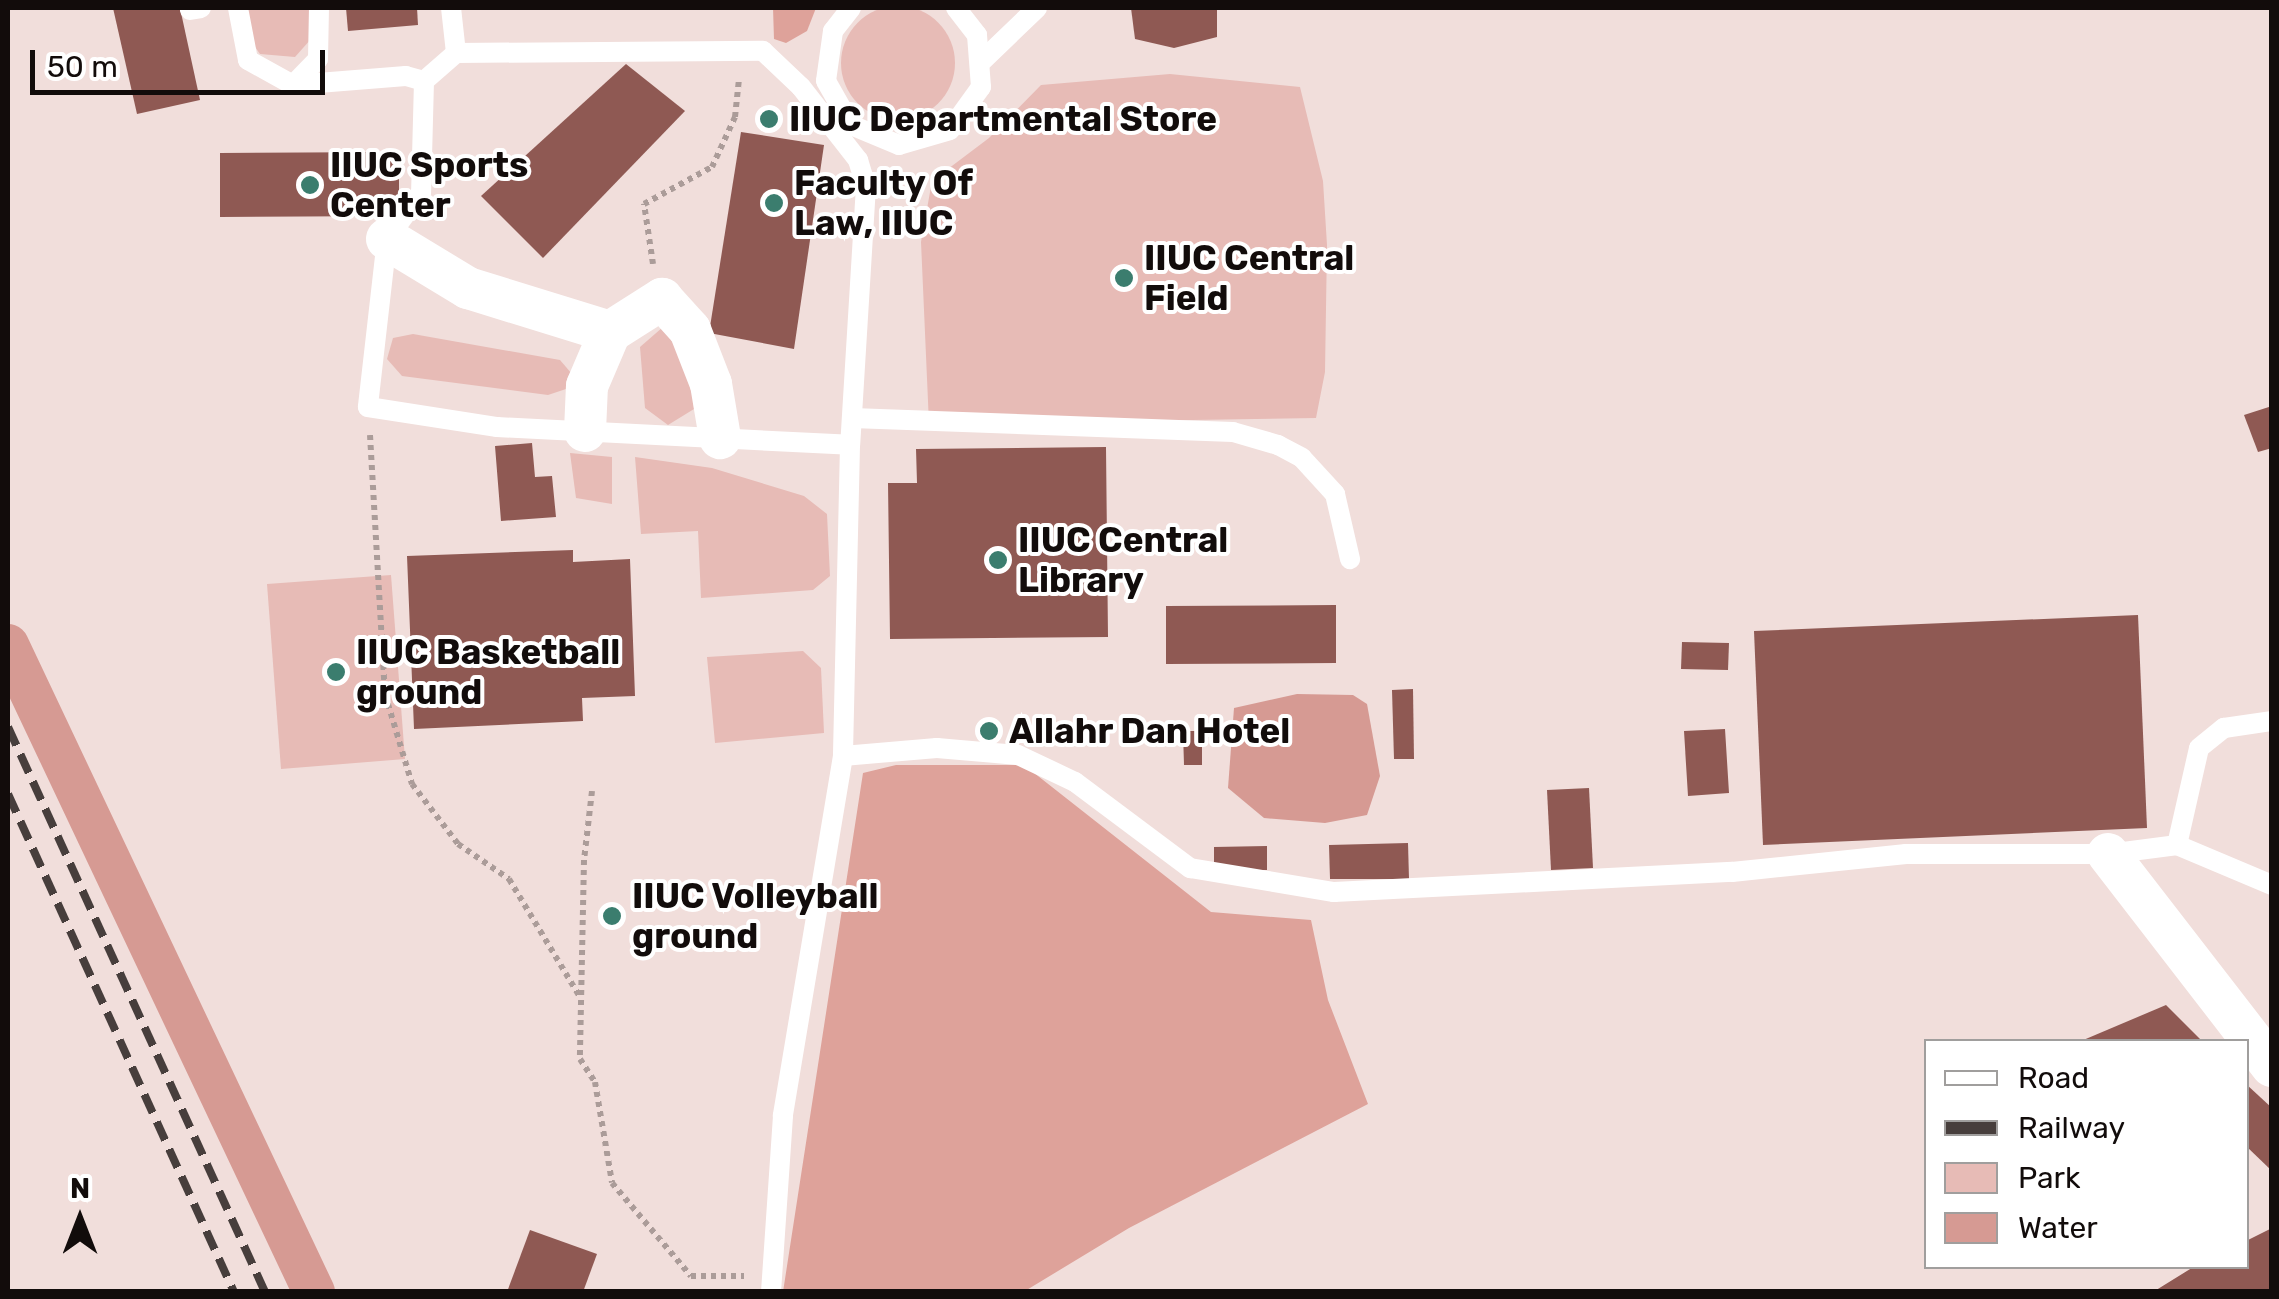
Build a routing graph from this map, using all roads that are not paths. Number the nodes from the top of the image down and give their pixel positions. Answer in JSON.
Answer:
{"nodes":[{"id":1,"x":238,"y":8,"type":"edge"},
{"id":2,"x":319,"y":8,"type":"edge"},
{"id":3,"x":450,"y":8,"type":"edge"},
{"id":4,"x":852,"y":8,"type":"edge"},
{"id":5,"x":956,"y":8,"type":"edge"},
{"id":6,"x":1037,"y":8,"type":"edge"},
{"id":7,"x":456,"y":53,"type":"junction"},
{"id":8,"x":983,"y":60,"type":"junction"},
{"id":9,"x":424,"y":80,"type":"junction"},
{"id":10,"x":293,"y":84,"type":"junction"},
{"id":11,"x":873,"y":138,"type":"junction"},
{"id":12,"x":856,"y":159,"type":"junction"},
{"id":13,"x":387,"y":239,"type":"junction"},
{"id":14,"x":610,"y":332,"type":"junction"},
{"id":15,"x":852,"y":418,"type":"junction"},
{"id":16,"x":585,"y":431,"type":"junction"},
{"id":17,"x":720,"y":438,"type":"junction"},
{"id":18,"x":850,"y":445,"type":"junction"},
{"id":19,"x":1350,"y":560,"type":"dead end"},
{"id":20,"x":2272,"y":721,"type":"edge"},
{"id":21,"x":843,"y":756,"type":"junction"},
{"id":22,"x":2177,"y":845,"type":"junction"},
{"id":23,"x":2108,"y":854,"type":"junction"},
{"id":24,"x":2272,"y":885,"type":"edge"},
{"id":25,"x":2272,"y":1066,"type":"edge"},
{"id":26,"x":771,"y":1292,"type":"edge"}],
"edges":[{"from":1,"to":10,"type":"lane"},
{"from":2,"to":10,"type":"lane"},
{"from":3,"to":7,"type":"lane"},
{"from":4,"to":11,"type":"lane"},
{"from":5,"to":8,"type":"lane"},
{"from":6,"to":8,"type":"lane"},
{"from":7,"to":9,"type":"lane"},
{"from":7,"to":12,"type":"lane"},
{"from":8,"to":11,"type":"lane"},
{"from":9,"to":10,"type":"lane"},
{"from":9,"to":13,"type":"lane"},
{"from":11,"to":12,"type":"lane"},
{"from":12,"to":15,"type":"lane"},
{"from":13,"to":14,"type":"street"},
{"from":13,"to":16,"type":"lane"},
{"from":14,"to":16,"type":"street"},
{"from":14,"to":17,"type":"street"},
{"from":15,"to":18,"type":"lane"},
{"from":15,"to":19,"type":"lane"},
{"from":16,"to":17,"type":"lane"},
{"from":17,"to":18,"type":"lane"},
{"from":18,"to":21,"type":"lane"},
{"from":20,"to":22,"type":"lane"},
{"from":21,"to":23,"type":"lane"},
{"from":21,"to":26,"type":"lane"},
{"from":22,"to":23,"type":"lane"},
{"from":22,"to":24,"type":"lane"},
{"from":23,"to":25,"type":"street"}]}
